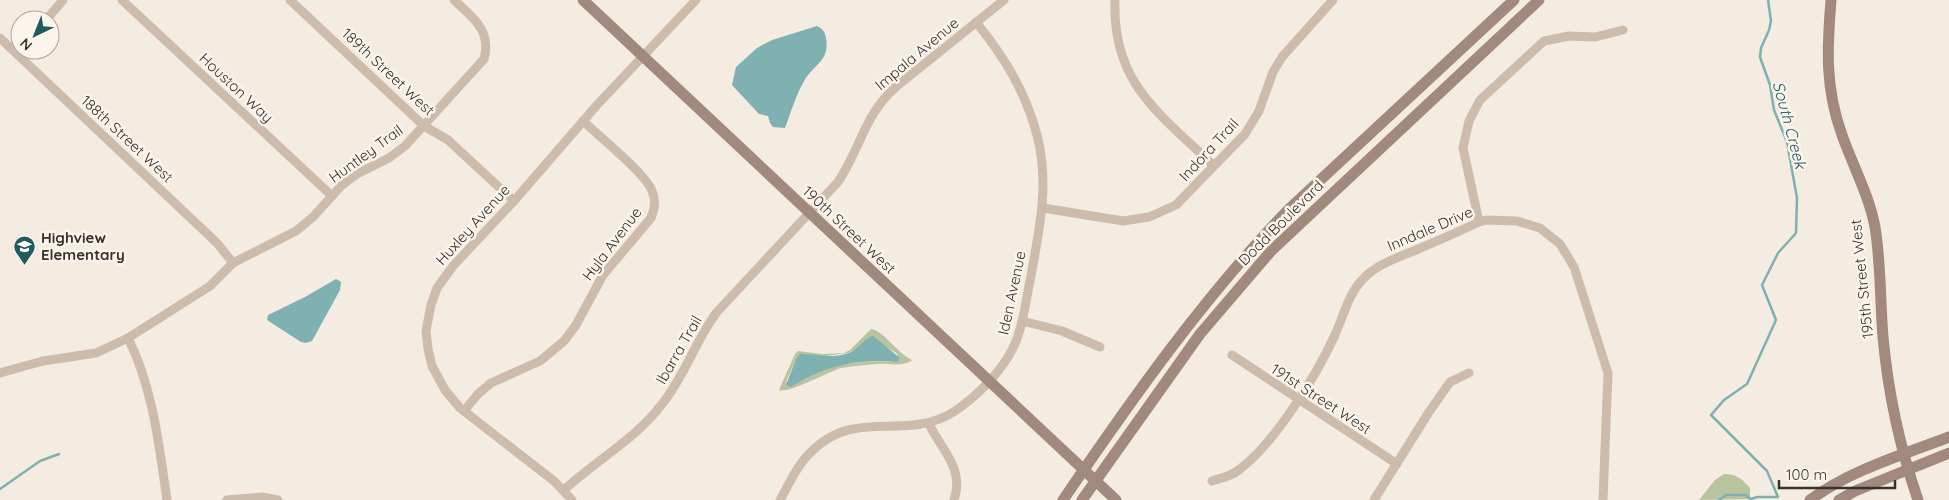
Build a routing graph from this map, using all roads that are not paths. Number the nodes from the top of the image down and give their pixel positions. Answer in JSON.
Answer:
{"nodes":[{"id":1,"x":63,"y":0,"type":"edge"},
{"id":2,"x":122,"y":0,"type":"edge"},
{"id":3,"x":290,"y":0,"type":"edge"},
{"id":4,"x":454,"y":0,"type":"edge"},
{"id":5,"x":582,"y":0,"type":"edge"},
{"id":6,"x":696,"y":0,"type":"edge"},
{"id":7,"x":1004,"y":0,"type":"edge"},
{"id":8,"x":1115,"y":0,"type":"edge"},
{"id":9,"x":1333,"y":0,"type":"edge"},
{"id":10,"x":1514,"y":0,"type":"edge"},
{"id":11,"x":1540,"y":0,"type":"edge"},
{"id":12,"x":1831,"y":0,"type":"edge"},
{"id":13,"x":54,"y":10,"type":"edge"},
{"id":14,"x":976,"y":22,"type":"junction"},
{"id":15,"x":1623,"y":30,"type":"dead end"},
{"id":16,"x":643,"y":57,"type":"junction"},
{"id":17,"x":27,"y":60,"type":"edge"},
{"id":18,"x":583,"y":121,"type":"junction"},
{"id":19,"x":424,"y":126,"type":"junction"},
{"id":20,"x":1213,"y":165,"type":"junction"},
{"id":21,"x":332,"y":196,"type":"junction"},
{"id":22,"x":514,"y":201,"type":"junction"},
{"id":23,"x":1043,"y":208,"type":"junction"},
{"id":24,"x":809,"y":214,"type":"junction"},
{"id":25,"x":1478,"y":222,"type":"junction"},
{"id":26,"x":233,"y":262,"type":"junction"},
{"id":27,"x":1022,"y":321,"type":"junction"},
{"id":28,"x":128,"y":338,"type":"junction"},
{"id":29,"x":1100,"y":347,"type":"dead end"},
{"id":30,"x":1232,"y":355,"type":"dead end"},
{"id":31,"x":1469,"y":372,"type":"dead end"},
{"id":32,"x":0,"y":373,"type":"edge"},
{"id":33,"x":988,"y":381,"type":"junction"},
{"id":34,"x":1298,"y":400,"type":"junction"},
{"id":35,"x":464,"y":411,"type":"junction"},
{"id":36,"x":929,"y":424,"type":"junction"},
{"id":37,"x":1949,"y":437,"type":"edge"},
{"id":38,"x":1903,"y":454,"type":"junction"},
{"id":39,"x":1949,"y":454,"type":"edge"},
{"id":40,"x":1397,"y":464,"type":"junction"},
{"id":41,"x":1908,"y":469,"type":"junction"},
{"id":42,"x":1083,"y":470,"type":"junction"},
{"id":43,"x":1095,"y":481,"type":"junction"},
{"id":44,"x":1212,"y":481,"type":"dead end"},
{"id":45,"x":564,"y":490,"type":"junction"},
{"id":46,"x":167,"y":500,"type":"edge"},
{"id":47,"x":227,"y":500,"type":"edge"},
{"id":48,"x":278,"y":500,"type":"edge"},
{"id":49,"x":572,"y":500,"type":"edge"},
{"id":50,"x":780,"y":500,"type":"edge"},
{"id":51,"x":954,"y":500,"type":"edge"},
{"id":52,"x":1063,"y":500,"type":"edge"},
{"id":53,"x":1082,"y":500,"type":"edge"},
{"id":54,"x":1116,"y":500,"type":"edge"},
{"id":55,"x":1374,"y":500,"type":"edge"},
{"id":56,"x":1603,"y":500,"type":"edge"},
{"id":57,"x":1810,"y":500,"type":"edge"},
{"id":58,"x":1839,"y":500,"type":"edge"},
{"id":59,"x":1918,"y":500,"type":"edge"}],
"edges":[{"from":1,"to":13,"type":"street"},
{"from":2,"to":21,"type":"street","name":"Houston Way"},
{"from":3,"to":19,"type":"street","name":"189th Street West"},
{"from":4,"to":19,"type":"street","name":"Huntley Trail"},
{"from":5,"to":16,"type":"street","name":"190th Street West"},
{"from":6,"to":16,"type":"street","name":"Huxley Avenue"},
{"from":7,"to":14,"type":"street","name":"Impala Avenue"},
{"from":8,"to":20,"type":"street"},
{"from":9,"to":20,"type":"street","name":"Indora Trail"},
{"from":10,"to":42,"type":"street","name":"Dodd Boulevard"},
{"from":11,"to":43,"type":"street","name":"Dodd Boulevard"},
{"from":12,"to":38,"type":"street","name":"195th Street West"},
{"from":14,"to":23,"type":"street","name":"Iden Avenue"},
{"from":14,"to":24,"type":"street","name":"Impala Avenue"},
{"from":15,"to":25,"type":"street"},
{"from":16,"to":18,"type":"street","name":"Huxley Avenue"},
{"from":16,"to":24,"type":"street","name":"190th Street West"},
{"from":17,"to":26,"type":"street","name":"188th Street West"},
{"from":18,"to":22,"type":"street","name":"Huxley Avenue"},
{"from":18,"to":35,"type":"street","name":"Hyla Avenue"},
{"from":19,"to":21,"type":"street","name":"Huntley Trail"},
{"from":19,"to":22,"type":"street","name":"189th Street West"},
{"from":20,"to":23,"type":"street","name":"Indora Trail"},
{"from":21,"to":26,"type":"street","name":"Huntley Trail"},
{"from":22,"to":35,"type":"street","name":"Huxley Avenue"},
{"from":23,"to":27,"type":"street","name":"Iden Avenue"},
{"from":24,"to":33,"type":"street","name":"190th Street West"},
{"from":24,"to":45,"type":"street","name":"Ibarra Trail"},
{"from":25,"to":34,"type":"street","name":"Inndale Drive"},
{"from":25,"to":56,"type":"street","name":"Inndale Drive"},
{"from":26,"to":28,"type":"street","name":"Huntley Trail"},
{"from":27,"to":29,"type":"street"},
{"from":27,"to":33,"type":"street","name":"Iden Avenue"},
{"from":28,"to":32,"type":"street","name":"Huntley Trail"},
{"from":28,"to":46,"type":"street"},
{"from":30,"to":34,"type":"street","name":"191st Street West"},
{"from":31,"to":40,"type":"street"},
{"from":33,"to":36,"type":"street","name":"Iden Avenue"},
{"from":33,"to":42,"type":"street","name":"190th Street West"},
{"from":34,"to":40,"type":"street","name":"191st Street West"},
{"from":34,"to":44,"type":"street","name":"Inndale Drive"},
{"from":35,"to":45,"type":"street","name":"Huxley Avenue"},
{"from":36,"to":50,"type":"street","name":"Iden Avenue"},
{"from":36,"to":51,"type":"street"},
{"from":37,"to":38,"type":"street"},
{"from":38,"to":41,"type":"street","name":"195th Street West"},
{"from":38,"to":57,"type":"street"},
{"from":39,"to":41,"type":"street"},
{"from":40,"to":55,"type":"street"},
{"from":41,"to":58,"type":"street"},
{"from":41,"to":59,"type":"street","name":"195th Street West"},
{"from":42,"to":43,"type":"street","name":"190th Street West"},
{"from":42,"to":52,"type":"street","name":"Dodd Boulevard"},
{"from":43,"to":53,"type":"street","name":"Dodd Boulevard"},
{"from":43,"to":54,"type":"street","name":"190th Street West"},
{"from":45,"to":49,"type":"street","name":"Huxley Avenue"},
{"from":47,"to":48,"type":"street"}]}
